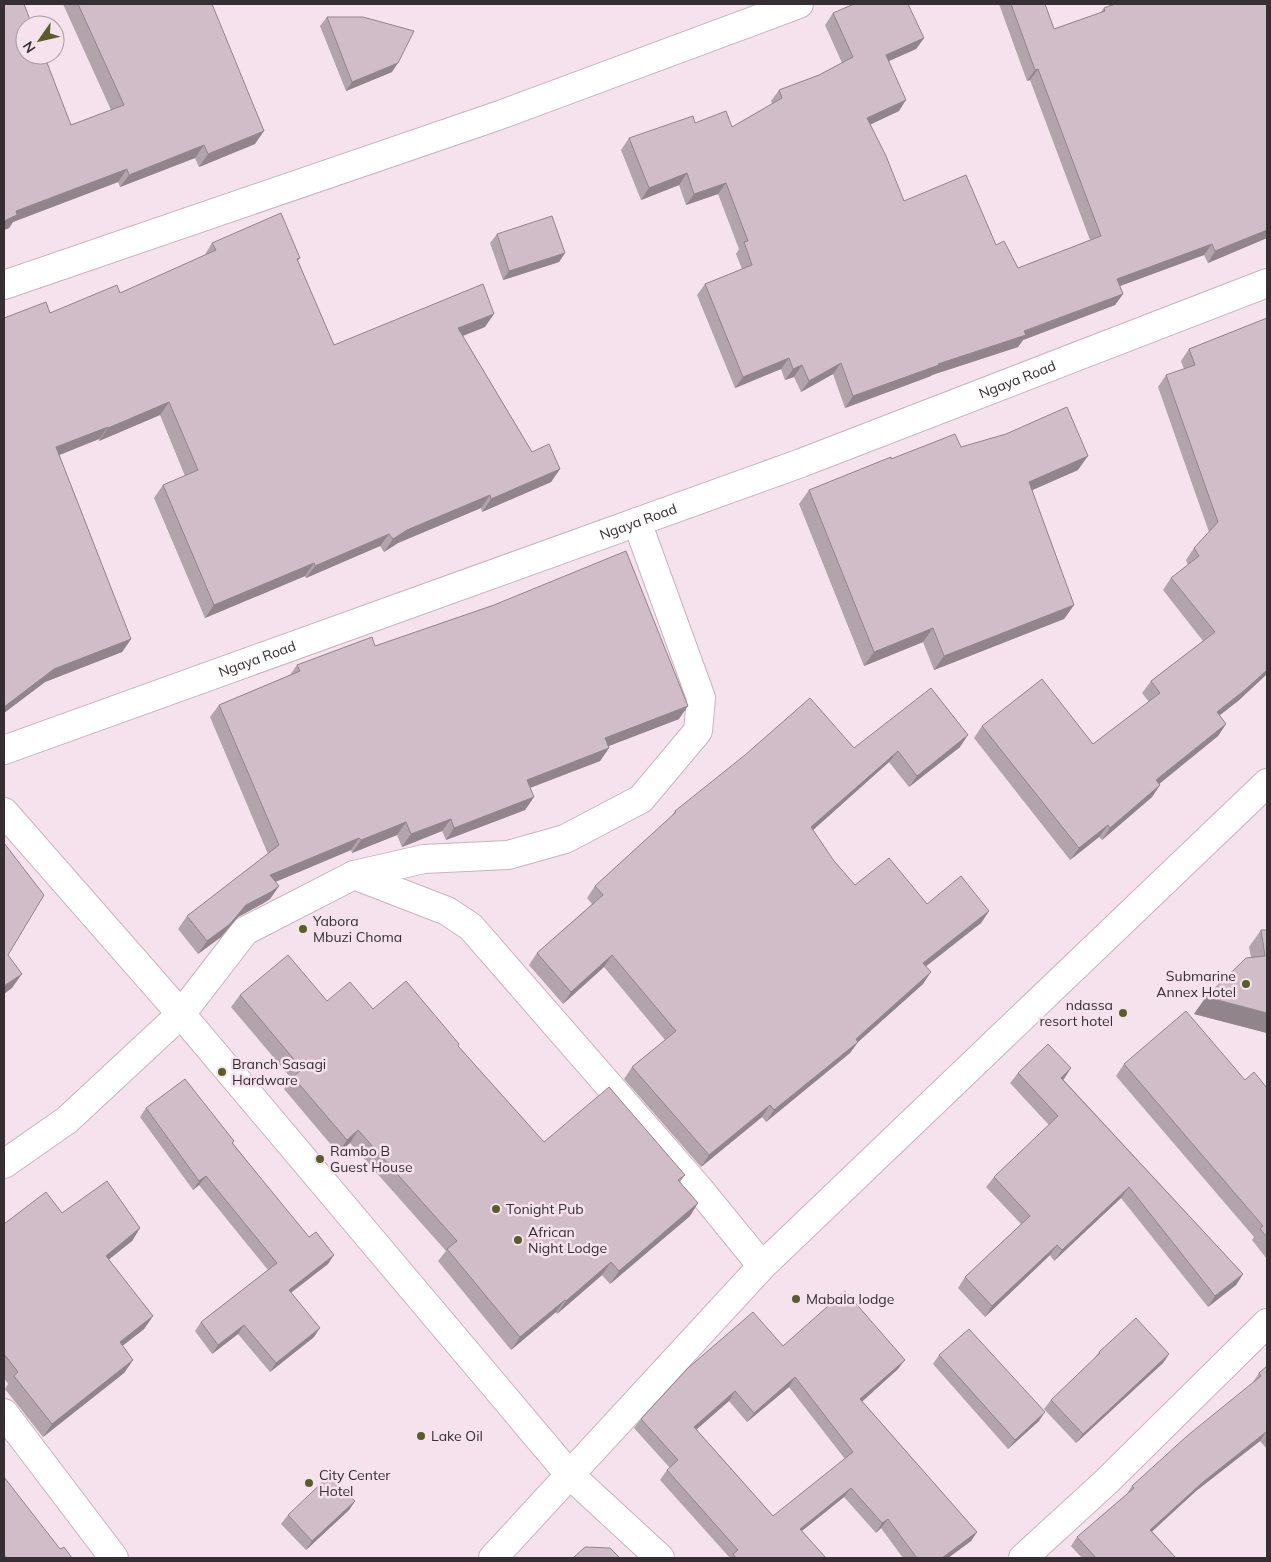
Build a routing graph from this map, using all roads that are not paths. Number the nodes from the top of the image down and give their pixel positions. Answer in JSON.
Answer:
{"nodes":[{"id":1,"x":799,"y":4,"type":"edge"},
{"id":2,"x":1267,"y":283,"type":"edge"},
{"id":3,"x":4,"y":285,"type":"edge"},
{"id":4,"x":637,"y":522,"type":"junction"},
{"id":5,"x":4,"y":750,"type":"edge"},
{"id":6,"x":1267,"y":783,"type":"edge"},
{"id":7,"x":4,"y":812,"type":"edge"},
{"id":8,"x":354,"y":875,"type":"junction"},
{"id":9,"x":181,"y":1014,"type":"junction"},
{"id":10,"x":4,"y":1164,"type":"edge"},
{"id":11,"x":762,"y":1266,"type":"junction"},
{"id":12,"x":1267,"y":1323,"type":"edge"},
{"id":13,"x":4,"y":1413,"type":"edge"},
{"id":14,"x":569,"y":1474,"type":"junction"},
{"id":15,"x":114,"y":1558,"type":"edge"},
{"id":16,"x":493,"y":1558,"type":"edge"},
{"id":17,"x":660,"y":1558,"type":"edge"},
{"id":18,"x":1023,"y":1558,"type":"edge"}],
"edges":[{"from":1,"to":3,"type":"street"},
{"from":2,"to":4,"type":"street","name":"Ngaya Road"},
{"from":4,"to":5,"type":"street","name":"Ngaya Road"},
{"from":4,"to":8,"type":"street"},
{"from":6,"to":11,"type":"street"},
{"from":7,"to":9,"type":"street"},
{"from":8,"to":9,"type":"street"},
{"from":8,"to":11,"type":"street"},
{"from":9,"to":10,"type":"street"},
{"from":9,"to":14,"type":"street"},
{"from":11,"to":14,"type":"street"},
{"from":12,"to":18,"type":"street"},
{"from":13,"to":15,"type":"street"},
{"from":14,"to":16,"type":"street"},
{"from":14,"to":17,"type":"street"}]}
